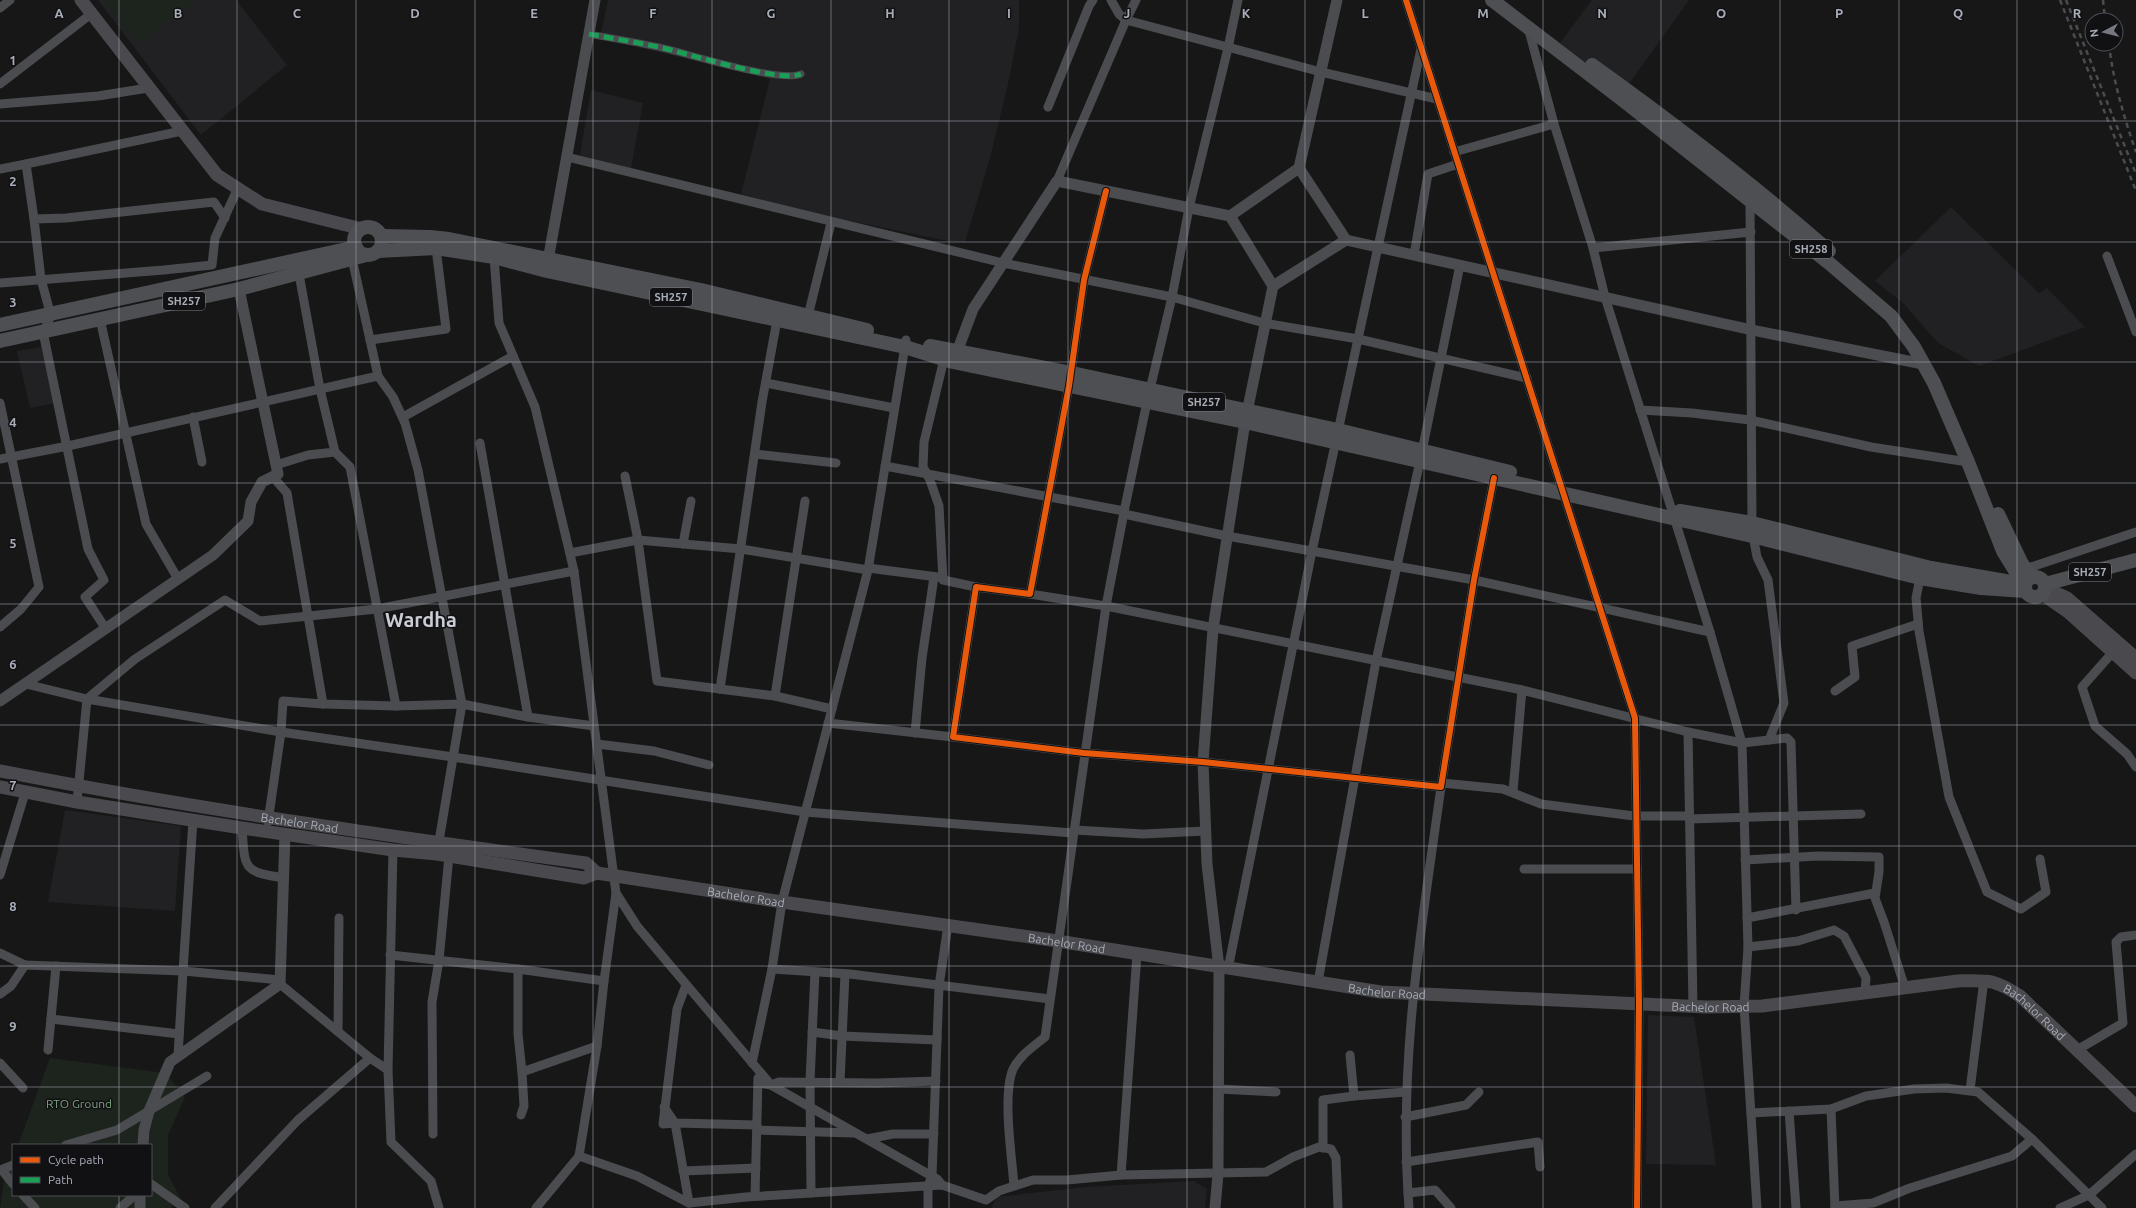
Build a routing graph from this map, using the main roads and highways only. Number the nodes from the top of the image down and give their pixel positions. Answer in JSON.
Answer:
{"nodes":[{"id":1,"x":80,"y":0,"type":"edge"},
{"id":2,"x":1492,"y":0,"type":"edge"},
{"id":3,"x":1503,"y":0,"type":"edge"},
{"id":4,"x":1527,"y":23,"type":"junction"},
{"id":5,"x":357,"y":227,"type":"junction"},
{"id":6,"x":382,"y":236,"type":"junction"},
{"id":7,"x":358,"y":252,"type":"junction"},
{"id":8,"x":548,"y":265,"type":"junction"},
{"id":9,"x":0,"y":325,"type":"edge"},
{"id":10,"x":0,"y":341,"type":"edge"},
{"id":11,"x":905,"y":344,"type":"junction"},
{"id":12,"x":1070,"y":379,"type":"junction"},
{"id":13,"x":1421,"y":456,"type":"junction"},
{"id":14,"x":1562,"y":489,"type":"junction"},
{"id":15,"x":1752,"y":530,"type":"junction"},
{"id":16,"x":2136,"y":560,"type":"edge"},
{"id":17,"x":2026,"y":581,"type":"junction"},
{"id":18,"x":2044,"y":589,"type":"junction"},
{"id":19,"x":2136,"y":658,"type":"edge"},
{"id":20,"x":2136,"y":673,"type":"edge"},
{"id":21,"x":0,"y":771,"type":"edge"},
{"id":22,"x":0,"y":787,"type":"edge"},
{"id":23,"x":442,"y":851,"type":"junction"},
{"id":24,"x":2136,"y":1106,"type":"edge"}],
"edges":[{"from":1,"to":5,"type":"main road"},
{"from":2,"to":4,"type":"main road","number":"SH258"},
{"from":3,"to":4,"type":"main road","number":"SH258"},
{"from":4,"to":17,"type":"main road","number":"SH258"},
{"from":4,"to":17,"type":"main road","number":"SH258"},
{"from":5,"to":6,"type":"main road"},
{"from":5,"to":7,"type":"main road"},
{"from":6,"to":7,"type":"main road"},
{"from":6,"to":8,"type":"main road","number":"SH257"},
{"from":7,"to":8,"type":"main road","number":"SH257"},
{"from":7,"to":9,"type":"main road","number":"SH257"},
{"from":7,"to":10,"type":"main road","number":"SH257"},
{"from":8,"to":11,"type":"main road","number":"SH257"},
{"from":8,"to":11,"type":"main road","number":"SH257"},
{"from":11,"to":12,"type":"main road","number":"SH257"},
{"from":11,"to":12,"type":"main road","number":"SH257"},
{"from":12,"to":13,"type":"main road","number":"SH257"},
{"from":13,"to":14,"type":"main road","number":"SH257"},
{"from":13,"to":14,"type":"main road","number":"SH257"},
{"from":14,"to":15,"type":"main road","number":"SH257"},
{"from":15,"to":17,"type":"main road","number":"SH257"},
{"from":15,"to":17,"type":"main road","number":"SH257"},
{"from":16,"to":18,"type":"main road","number":"SH257"},
{"from":17,"to":18,"type":"main road"},
{"from":17,"to":18,"type":"main road"},
{"from":18,"to":19,"type":"main road"},
{"from":18,"to":20,"type":"main road"},
{"from":21,"to":23,"type":"main road","name":"Bachelor Road"},
{"from":22,"to":23,"type":"main road","name":"Bachelor Road"},
{"from":23,"to":24,"type":"main road","name":"Bachelor Road"}]}
